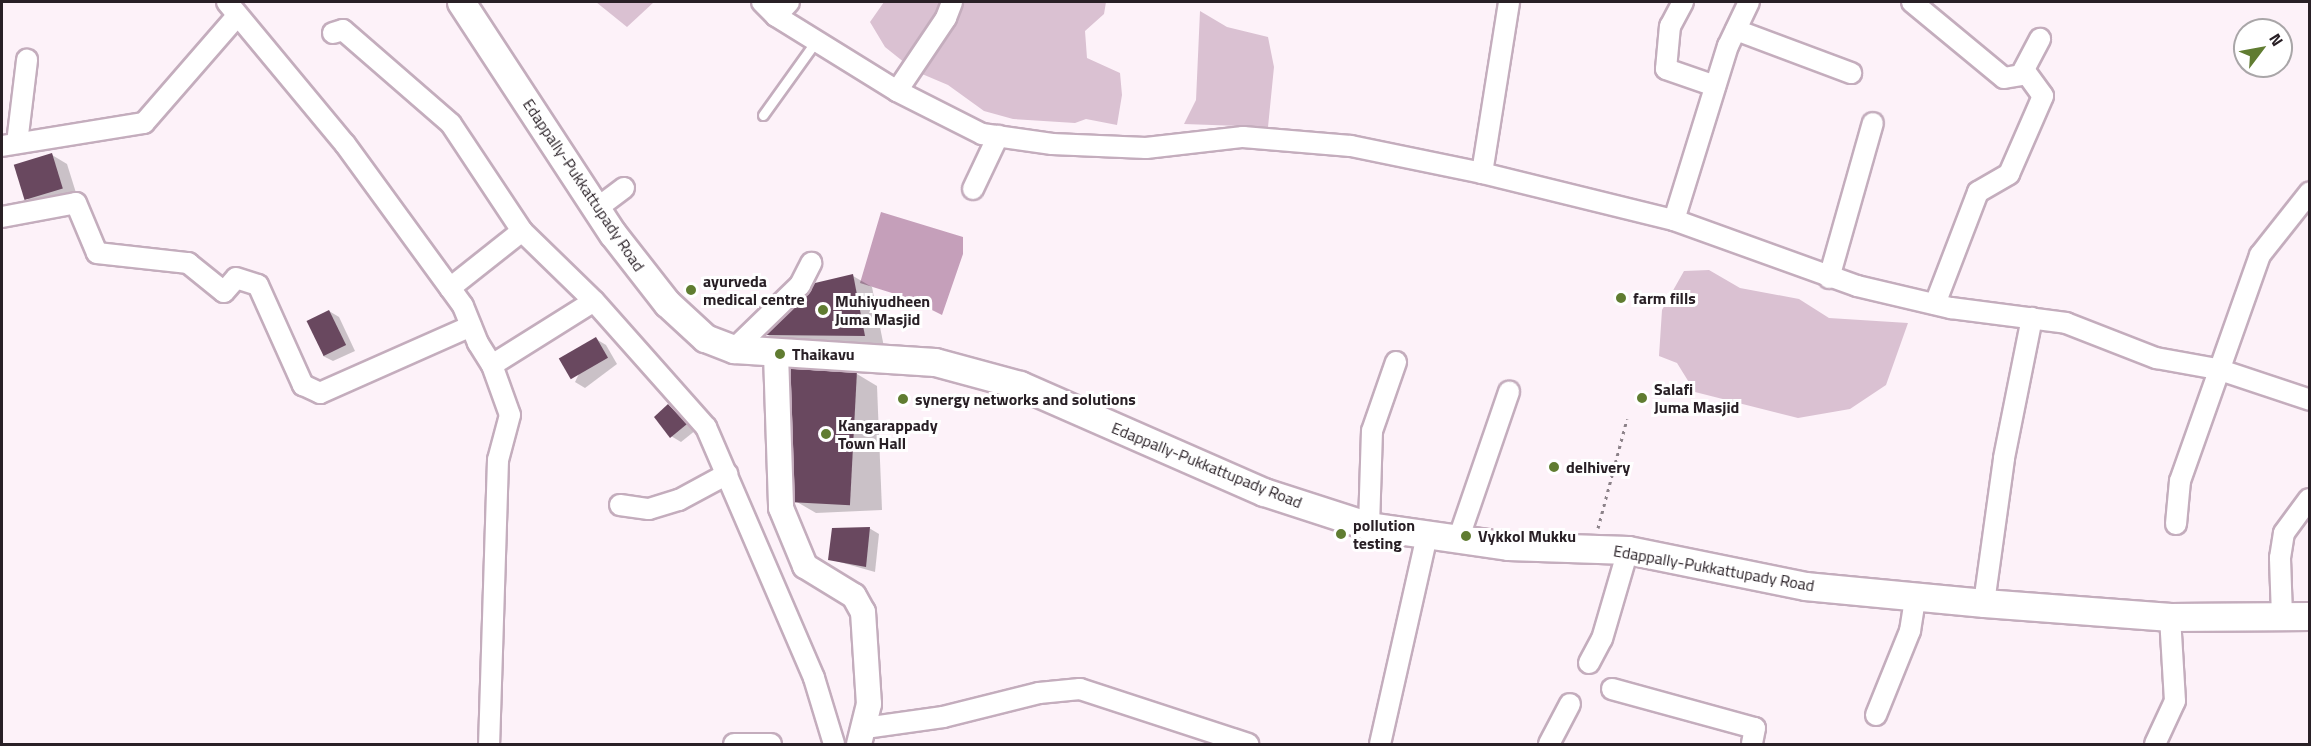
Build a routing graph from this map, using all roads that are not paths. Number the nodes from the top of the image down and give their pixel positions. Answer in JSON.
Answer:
{"nodes":[{"id":1,"x":461,"y":2,"type":"edge"},
{"id":2,"x":762,"y":2,"type":"edge"},
{"id":3,"x":952,"y":2,"type":"edge"},
{"id":4,"x":1509,"y":2,"type":"edge"},
{"id":5,"x":1683,"y":2,"type":"edge"},
{"id":6,"x":1749,"y":2,"type":"edge"},
{"id":7,"x":1912,"y":2,"type":"edge"},
{"id":8,"x":232,"y":9,"type":"edge"},
{"id":9,"x":782,"y":9,"type":"edge"},
{"id":10,"x":1736,"y":30,"type":"junction"},
{"id":11,"x":333,"y":33,"type":"dead end"},
{"id":12,"x":2040,"y":39,"type":"dead end"},
{"id":13,"x":816,"y":41,"type":"junction"},
{"id":14,"x":27,"y":60,"type":"dead end"},
{"id":15,"x":2024,"y":70,"type":"junction"},
{"id":16,"x":1851,"y":73,"type":"dead end"},
{"id":17,"x":1715,"y":86,"type":"junction"},
{"id":18,"x":897,"y":91,"type":"junction"},
{"id":19,"x":763,"y":116,"type":"dead end"},
{"id":20,"x":1873,"y":123,"type":"dead end"},
{"id":21,"x":998,"y":136,"type":"junction"},
{"id":22,"x":9,"y":145,"type":"edge"},
{"id":23,"x":1482,"y":173,"type":"junction"},
{"id":24,"x":624,"y":188,"type":"dead end"},
{"id":25,"x":973,"y":189,"type":"dead end"},
{"id":26,"x":2310,"y":192,"type":"edge"},
{"id":27,"x":596,"y":209,"type":"junction"},
{"id":28,"x":2,"y":217,"type":"edge"},
{"id":29,"x":1674,"y":220,"type":"junction"},
{"id":30,"x":522,"y":231,"type":"junction"},
{"id":31,"x":811,"y":263,"type":"dead end"},
{"id":32,"x":1829,"y":278,"type":"junction"},
{"id":33,"x":450,"y":288,"type":"junction"},
{"id":34,"x":594,"y":301,"type":"junction"},
{"id":35,"x":1935,"y":304,"type":"junction"},
{"id":36,"x":2032,"y":318,"type":"junction"},
{"id":37,"x":471,"y":327,"type":"junction"},
{"id":38,"x":734,"y":349,"type":"junction"},
{"id":39,"x":776,"y":354,"type":"junction"},
{"id":40,"x":1396,"y":362,"type":"dead end"},
{"id":41,"x":492,"y":365,"type":"junction"},
{"id":42,"x":2217,"y":369,"type":"junction"},
{"id":43,"x":1509,"y":392,"type":"dead end"},
{"id":44,"x":2310,"y":400,"type":"edge"},
{"id":45,"x":727,"y":474,"type":"junction"},
{"id":46,"x":2309,"y":500,"type":"edge"},
{"id":47,"x":620,"y":505,"type":"dead end"},
{"id":48,"x":2176,"y":524,"type":"dead end"},
{"id":49,"x":1369,"y":526,"type":"junction"},
{"id":50,"x":1427,"y":536,"type":"junction"},
{"id":51,"x":1458,"y":540,"type":"junction"},
{"id":52,"x":1628,"y":550,"type":"junction"},
{"id":53,"x":1916,"y":595,"type":"junction"},
{"id":54,"x":1984,"y":603,"type":"junction"},
{"id":55,"x":2282,"y":616,"type":"junction"},
{"id":56,"x":2310,"y":616,"type":"edge"},
{"id":57,"x":2170,"y":617,"type":"junction"},
{"id":58,"x":1589,"y":663,"type":"dead end"},
{"id":59,"x":1612,"y":689,"type":"dead end"},
{"id":60,"x":1570,"y":704,"type":"dead end"},
{"id":61,"x":1876,"y":715,"type":"dead end"},
{"id":62,"x":859,"y":740,"type":"edge"},
{"id":63,"x":489,"y":744,"type":"edge"},
{"id":64,"x":734,"y":744,"type":"edge"},
{"id":65,"x":771,"y":744,"type":"edge"},
{"id":66,"x":834,"y":744,"type":"edge"},
{"id":67,"x":1248,"y":744,"type":"edge"},
{"id":68,"x":1380,"y":744,"type":"edge"},
{"id":69,"x":1549,"y":744,"type":"edge"},
{"id":70,"x":1752,"y":744,"type":"edge"},
{"id":71,"x":2155,"y":744,"type":"edge"}],
"edges":[{"from":1,"to":27,"type":"main road","name":"Edappally-Pukkattupady Road"},
{"from":2,"to":9,"type":"street"},
{"from":3,"to":18,"type":"street"},
{"from":4,"to":23,"type":"street"},
{"from":5,"to":17,"type":"street"},
{"from":6,"to":10,"type":"street"},
{"from":7,"to":15,"type":"street"},
{"from":8,"to":22,"type":"street"},
{"from":8,"to":33,"type":"street"},
{"from":9,"to":13,"type":"street"},
{"from":10,"to":16,"type":"street"},
{"from":10,"to":17,"type":"street"},
{"from":11,"to":30,"type":"street"},
{"from":12,"to":15,"type":"street"},
{"from":13,"to":18,"type":"street"},
{"from":13,"to":19,"type":"lane"},
{"from":14,"to":22,"type":"street"},
{"from":15,"to":35,"type":"street"},
{"from":17,"to":29,"type":"street"},
{"from":18,"to":21,"type":"street"},
{"from":20,"to":32,"type":"street"},
{"from":21,"to":23,"type":"street"},
{"from":21,"to":25,"type":"street"},
{"from":23,"to":29,"type":"street"},
{"from":24,"to":27,"type":"street"},
{"from":26,"to":42,"type":"street"},
{"from":27,"to":38,"type":"main road","name":"Edappally-Pukkattupady Road"},
{"from":28,"to":37,"type":"street"},
{"from":29,"to":32,"type":"street"},
{"from":30,"to":33,"type":"street"},
{"from":30,"to":34,"type":"street"},
{"from":31,"to":38,"type":"street"},
{"from":32,"to":35,"type":"street"},
{"from":33,"to":37,"type":"street"},
{"from":34,"to":41,"type":"street"},
{"from":34,"to":45,"type":"street"},
{"from":35,"to":36,"type":"street"},
{"from":36,"to":42,"type":"street"},
{"from":36,"to":54,"type":"street"},
{"from":37,"to":41,"type":"street"},
{"from":38,"to":39,"type":"main road","name":"Edappally-Pukkattupady Road"},
{"from":39,"to":49,"type":"main road","name":"Edappally-Pukkattupady Road"},
{"from":39,"to":62,"type":"street"},
{"from":40,"to":49,"type":"street"},
{"from":41,"to":63,"type":"street"},
{"from":42,"to":44,"type":"street"},
{"from":42,"to":48,"type":"street"},
{"from":43,"to":51,"type":"street"},
{"from":45,"to":47,"type":"street"},
{"from":45,"to":66,"type":"street"},
{"from":46,"to":55,"type":"street"},
{"from":49,"to":50,"type":"main road","name":"Edappally-Pukkattupady Road"},
{"from":50,"to":51,"type":"main road","name":"Edappally-Pukkattupady Road"},
{"from":50,"to":68,"type":"street"},
{"from":51,"to":52,"type":"main road","name":"Edappally-Pukkattupady Road"},
{"from":52,"to":53,"type":"main road","name":"Edappally-Pukkattupady Road"},
{"from":52,"to":58,"type":"street"},
{"from":53,"to":54,"type":"main road","name":"Edappally-Pukkattupady Road"},
{"from":53,"to":61,"type":"street"},
{"from":54,"to":57,"type":"main road","name":"Edappally-Pukkattupady Road"},
{"from":55,"to":56,"type":"main road","name":"Edappally-Pukkattupady Road"},
{"from":55,"to":57,"type":"main road","name":"Edappally-Pukkattupady Road"},
{"from":57,"to":71,"type":"street"},
{"from":59,"to":70,"type":"street"},
{"from":60,"to":69,"type":"street"},
{"from":62,"to":67,"type":"street"},
{"from":64,"to":65,"type":"street"}]}
